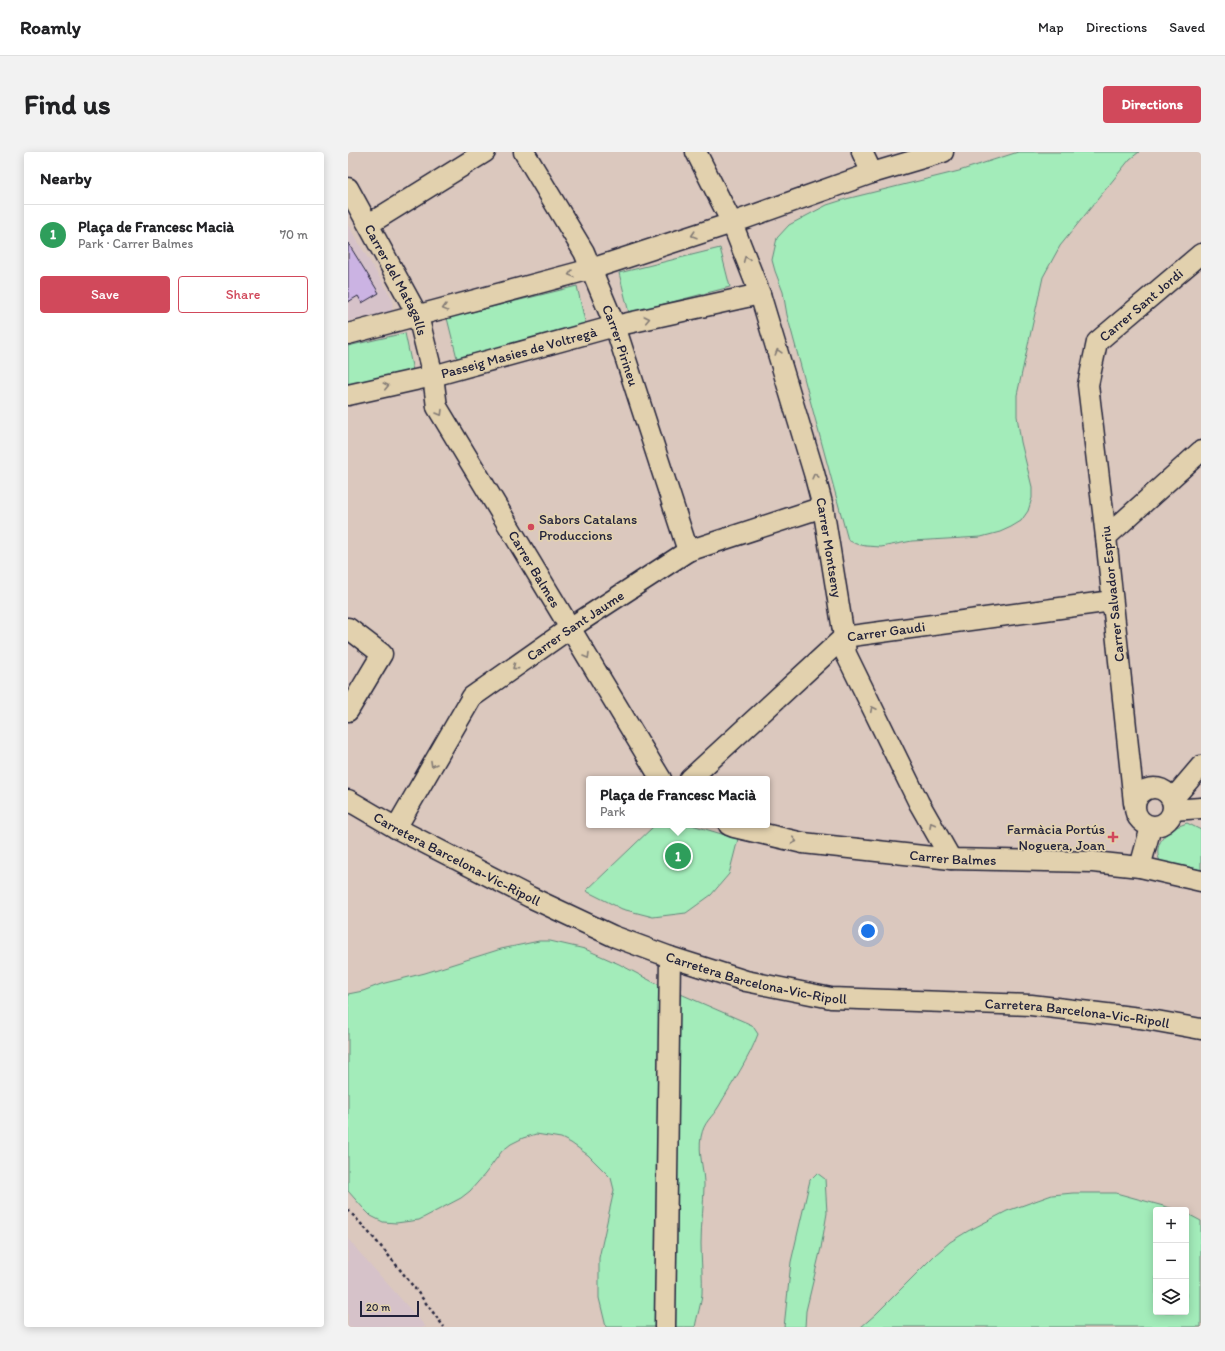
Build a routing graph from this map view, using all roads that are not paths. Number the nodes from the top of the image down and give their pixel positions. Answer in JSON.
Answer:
{"nodes":[{"id":1,"x":485,"y":152,"type":"edge"},
{"id":2,"x":524,"y":152,"type":"edge"},
{"id":3,"x":696,"y":152,"type":"edge"},
{"id":4,"x":862,"y":152,"type":"edge"},
{"id":5,"x":943,"y":152,"type":"edge"},
{"id":6,"x":872,"y":173,"type":"junction"},
{"id":7,"x":348,"y":188,"type":"edge"},
{"id":8,"x":732,"y":223,"type":"junction"},
{"id":9,"x":369,"y":224,"type":"junction"},
{"id":10,"x":1201,"y":254,"type":"edge"},
{"id":11,"x":591,"y":269,"type":"junction"},
{"id":12,"x":760,"y":294,"type":"junction"},
{"id":13,"x":418,"y":316,"type":"junction"},
{"id":14,"x":615,"y":326,"type":"junction"},
{"id":15,"x":348,"y":334,"type":"edge"},
{"id":16,"x":433,"y":376,"type":"junction"},
{"id":17,"x":1088,"y":385,"type":"joint"},
{"id":18,"x":348,"y":395,"type":"edge"},
{"id":19,"x":1201,"y":451,"type":"edge"},
{"id":20,"x":822,"y":507,"type":"junction"},
{"id":21,"x":1106,"y":538,"type":"junction"},
{"id":22,"x":688,"y":551,"type":"junction"},
{"id":23,"x":1112,"y":601,"type":"junction"},
{"id":24,"x":348,"y":628,"type":"edge"},
{"id":25,"x":570,"y":628,"type":"junction"},
{"id":26,"x":844,"y":637,"type":"junction"},
{"id":27,"x":348,"y":711,"type":"edge"},
{"id":28,"x":1201,"y":766,"type":"edge"},
{"id":29,"x":659,"y":776,"type":"edge"},
{"id":30,"x":693,"y":776,"type":"edge"},
{"id":31,"x":348,"y":800,"type":"edge"},
{"id":32,"x":1134,"y":804,"type":"junction"},
{"id":33,"x":1172,"y":805,"type":"junction"},
{"id":34,"x":1201,"y":808,"type":"edge"},
{"id":35,"x":1151,"y":827,"type":"junction"},
{"id":36,"x":396,"y":828,"type":"junction"},
{"id":37,"x":738,"y":828,"type":"edge"},
{"id":38,"x":951,"y":859,"type":"junction"},
{"id":39,"x":1140,"y":867,"type":"junction"},
{"id":40,"x":1201,"y":881,"type":"edge"},
{"id":41,"x":670,"y":957,"type":"junction"},
{"id":42,"x":1201,"y":1029,"type":"edge"},
{"id":43,"x":666,"y":1327,"type":"edge"}],
"edges":[{"from":1,"to":9,"type":"street"},
{"from":2,"to":11,"type":"street","name":"Carrer Pirineu"},
{"from":3,"to":8,"type":"street","name":"Carrer Montseny"},
{"from":4,"to":6,"type":"street"},
{"from":5,"to":6,"type":"street"},
{"from":6,"to":8,"type":"street"},
{"from":7,"to":9,"type":"street","name":"Carrer del Matagalls"},
{"from":8,"to":11,"type":"street","one_way":true},
{"from":12,"to":8,"type":"street","name":"Carrer Montseny","one_way":true},
{"from":9,"to":13,"type":"street","name":"Carrer del Matagalls"},
{"from":10,"to":17,"type":"street","name":"Carrer Sant Jordi"},
{"from":11,"to":13,"type":"street","one_way":true},
{"from":11,"to":14,"type":"street","name":"Carrer Pirineu"},
{"from":14,"to":12,"type":"street","name":"Passeig Masies de Voltregà","one_way":true},
{"from":20,"to":12,"type":"street","name":"Carrer Montseny","one_way":true},
{"from":13,"to":15,"type":"street"},
{"from":13,"to":16,"type":"street","name":"Carrer del Matagalls"},
{"from":14,"to":16,"type":"street","name":"Passeig Masies de Voltregà"},
{"from":14,"to":22,"type":"street","name":"Carrer Pirineu"},
{"from":18,"to":16,"type":"street","name":"Passeig Masies de Voltregà","one_way":true},
{"from":16,"to":25,"type":"street","name":"Carrer Balmes","one_way":true},
{"from":17,"to":21,"type":"street","name":"Carrer Salvador Espriu"},
{"from":19,"to":21,"type":"street"},
{"from":20,"to":22,"type":"street","name":"Carrer Sant Jaume"},
{"from":20,"to":26,"type":"street","name":"Carrer Montseny"},
{"from":21,"to":23,"type":"street","name":"Carrer Salvador Espriu"},
{"from":22,"to":25,"type":"street","name":"Carrer Sant Jaume"},
{"from":23,"to":26,"type":"street","name":"Carrer Gaudi"},
{"from":23,"to":32,"type":"street","name":"Carrer Salvador Espriu"},
{"from":24,"to":27,"type":"street"},
{"from":25,"to":29,"type":"street","name":"Carrer Balmes","one_way":true},
{"from":25,"to":36,"type":"street","name":"Carrer Sant Jaume","one_way":true},
{"from":26,"to":30,"type":"street","name":"Carrer Gaudi"},
{"from":38,"to":26,"type":"street","name":"Carrer Montseny","one_way":true},
{"from":28,"to":33,"type":"street"},
{"from":31,"to":36,"type":"street","name":"Carretera Barcelona-Vic-Ripoll"},
{"from":32,"to":33,"type":"street"},
{"from":32,"to":35,"type":"street"},
{"from":33,"to":34,"type":"street"},
{"from":33,"to":35,"type":"street"},
{"from":35,"to":39,"type":"street"},
{"from":36,"to":41,"type":"street","name":"Carretera Barcelona-Vic-Ripoll"},
{"from":37,"to":38,"type":"street","name":"Carrer Balmes","one_way":true},
{"from":38,"to":39,"type":"street","name":"Carrer Balmes"},
{"from":39,"to":40,"type":"street","name":"Carrer Balmes"},
{"from":41,"to":42,"type":"street","name":"Carretera Barcelona-Vic-Ripoll"},
{"from":41,"to":43,"type":"street"}]}
